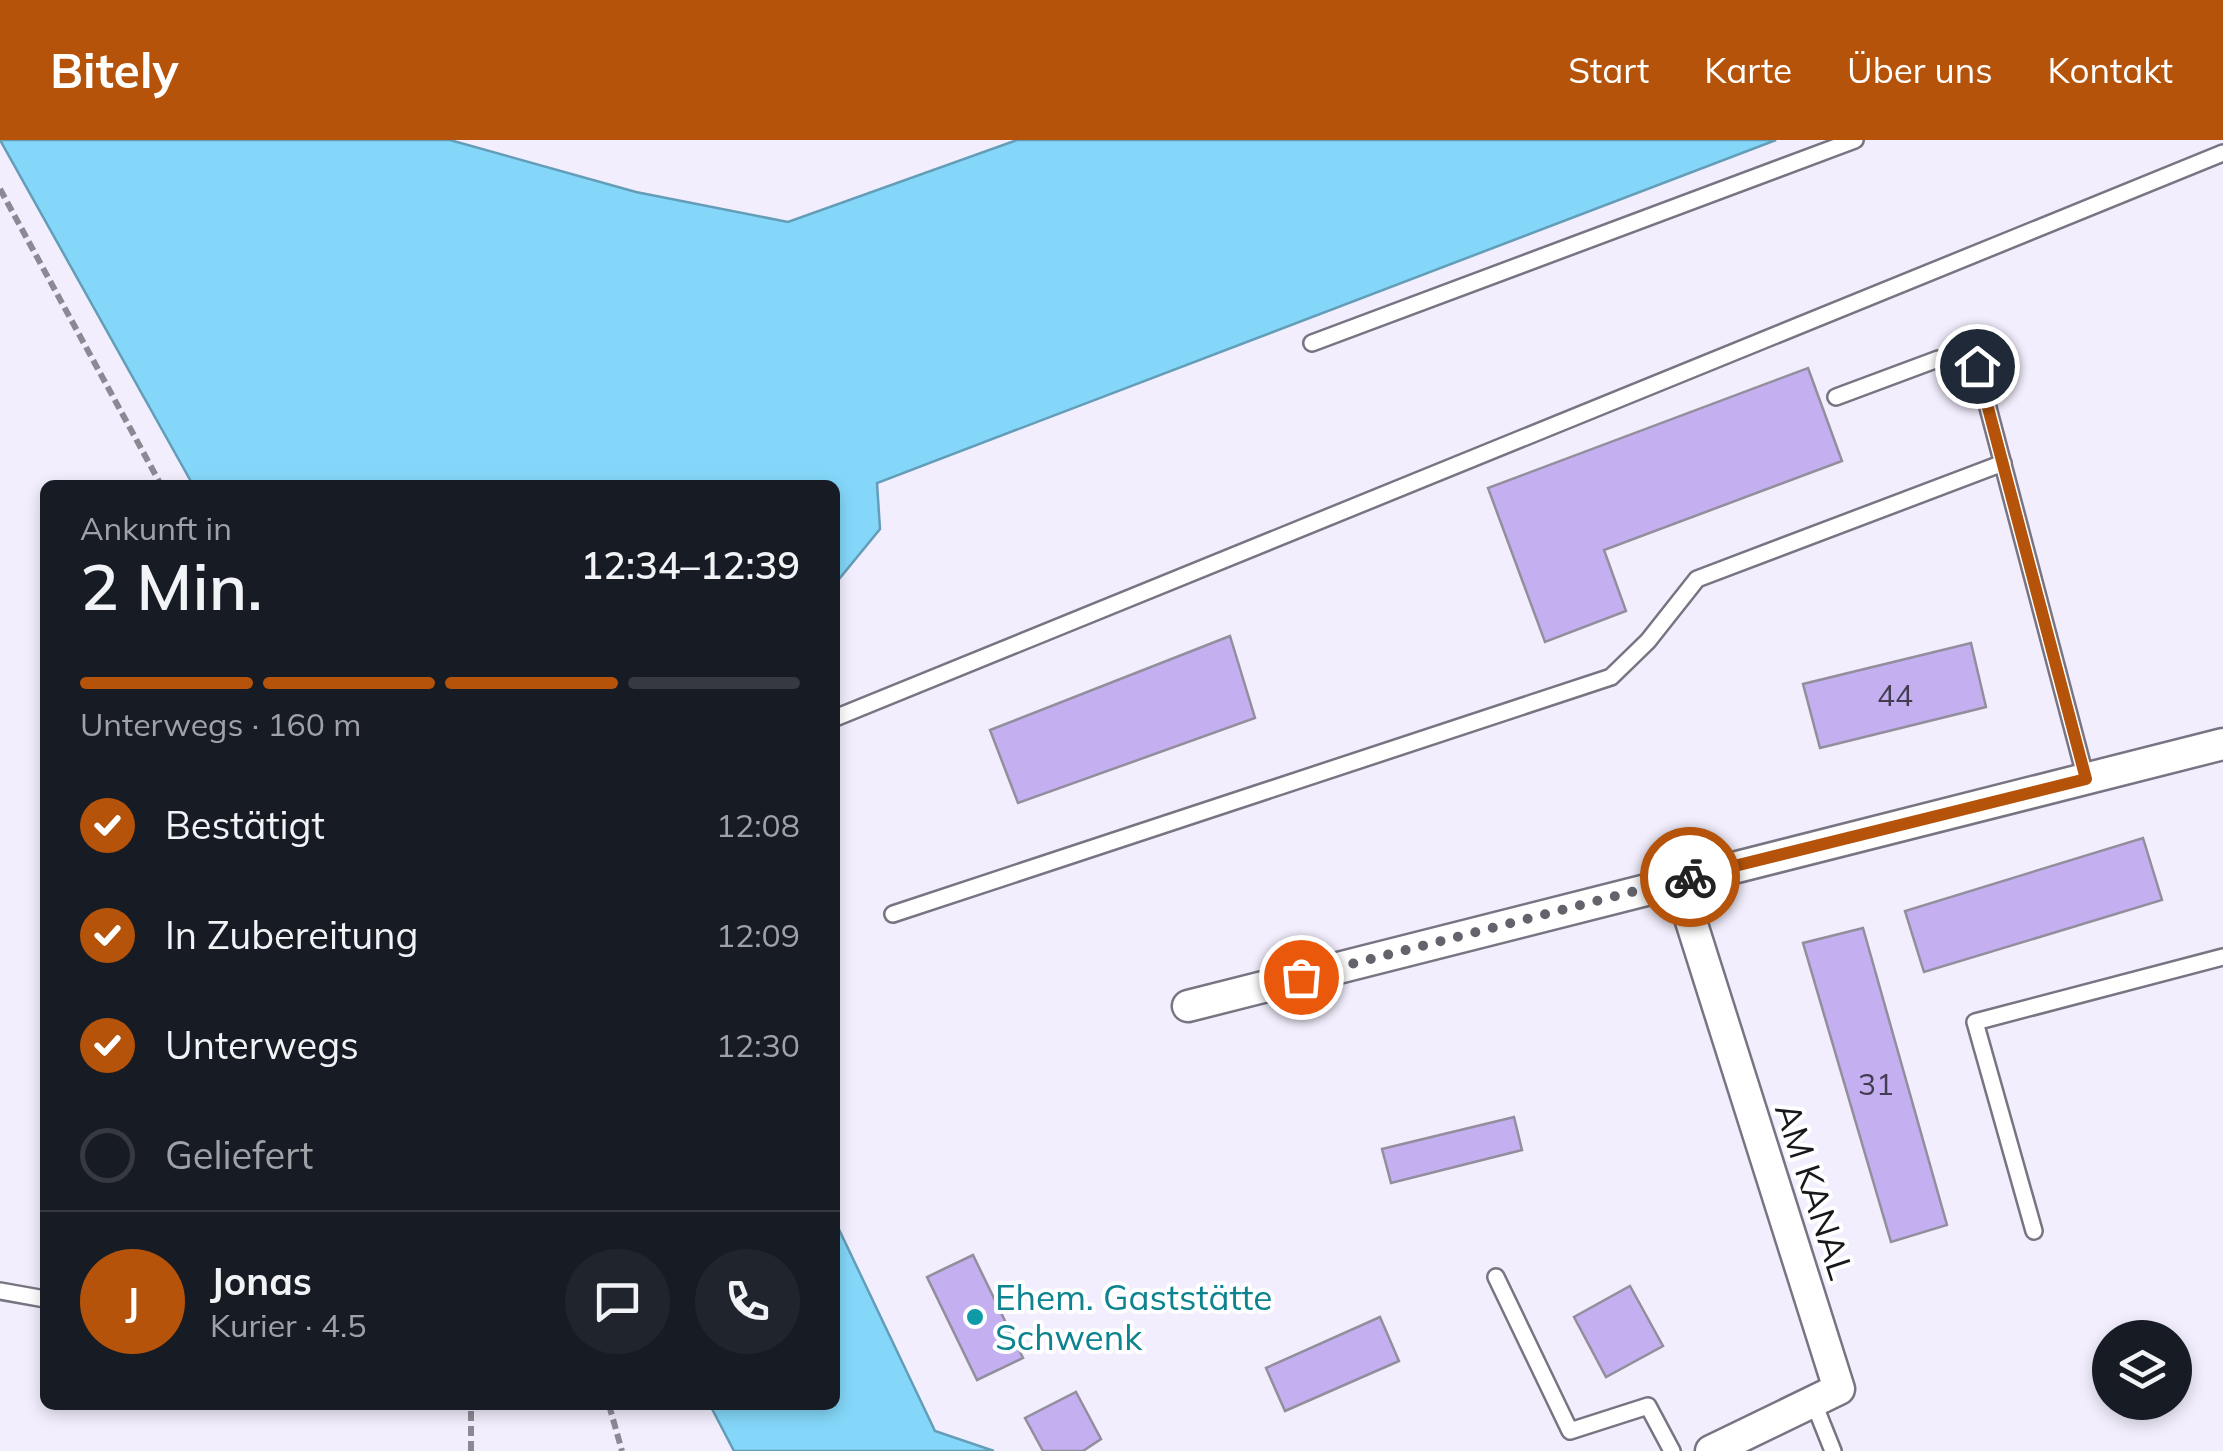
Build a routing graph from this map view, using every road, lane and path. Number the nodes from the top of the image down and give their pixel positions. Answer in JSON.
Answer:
{"nodes":[{"id":1,"x":1855,"y":140,"type":"edge"},
{"id":2,"x":2223,"y":153,"type":"edge"},
{"id":3,"x":0,"y":189,"type":"edge"},
{"id":4,"x":1312,"y":343,"type":"dead end"},
{"id":5,"x":1836,"y":396,"type":"dead end"},
{"id":6,"x":2003,"y":463,"type":"junction"},
{"id":7,"x":157,"y":480,"type":"edge"},
{"id":8,"x":840,"y":716,"type":"edge"},
{"id":9,"x":2223,"y":744,"type":"edge"},
{"id":10,"x":2086,"y":779,"type":"junction"},
{"id":11,"x":1678,"y":880,"type":"junction"},
{"id":12,"x":893,"y":914,"type":"dead end"},
{"id":13,"x":2223,"y":957,"type":"edge"},
{"id":14,"x":1188,"y":1006,"type":"dead end"},
{"id":15,"x":2034,"y":1230,"type":"dead end"},
{"id":16,"x":1496,"y":1277,"type":"dead end"},
{"id":17,"x":0,"y":1291,"type":"edge"},
{"id":18,"x":40,"y":1297,"type":"edge"},
{"id":19,"x":1813,"y":1401,"type":"junction"},
{"id":20,"x":471,"y":1410,"type":"edge"},
{"id":21,"x":610,"y":1410,"type":"edge"},
{"id":22,"x":471,"y":1451,"type":"edge"},
{"id":23,"x":622,"y":1451,"type":"edge"},
{"id":24,"x":1672,"y":1451,"type":"edge"},
{"id":25,"x":1711,"y":1451,"type":"edge"},
{"id":26,"x":1832,"y":1451,"type":"edge"}],
"edges":[{"from":1,"to":4,"type":"lane"},
{"from":2,"to":8,"type":"lane"},
{"from":3,"to":7,"type":"path"},
{"from":5,"to":6,"type":"lane"},
{"from":6,"to":10,"type":"lane"},
{"from":6,"to":12,"type":"lane"},
{"from":9,"to":10,"type":"street"},
{"from":10,"to":11,"type":"street"},
{"from":11,"to":14,"type":"street"},
{"from":11,"to":19,"type":"street","name":"AM KANAL"},
{"from":13,"to":15,"type":"lane"},
{"from":16,"to":24,"type":"lane"},
{"from":17,"to":18,"type":"lane"},
{"from":19,"to":25,"type":"street"},
{"from":19,"to":26,"type":"lane"},
{"from":20,"to":22,"type":"path"},
{"from":21,"to":23,"type":"path"}]}
